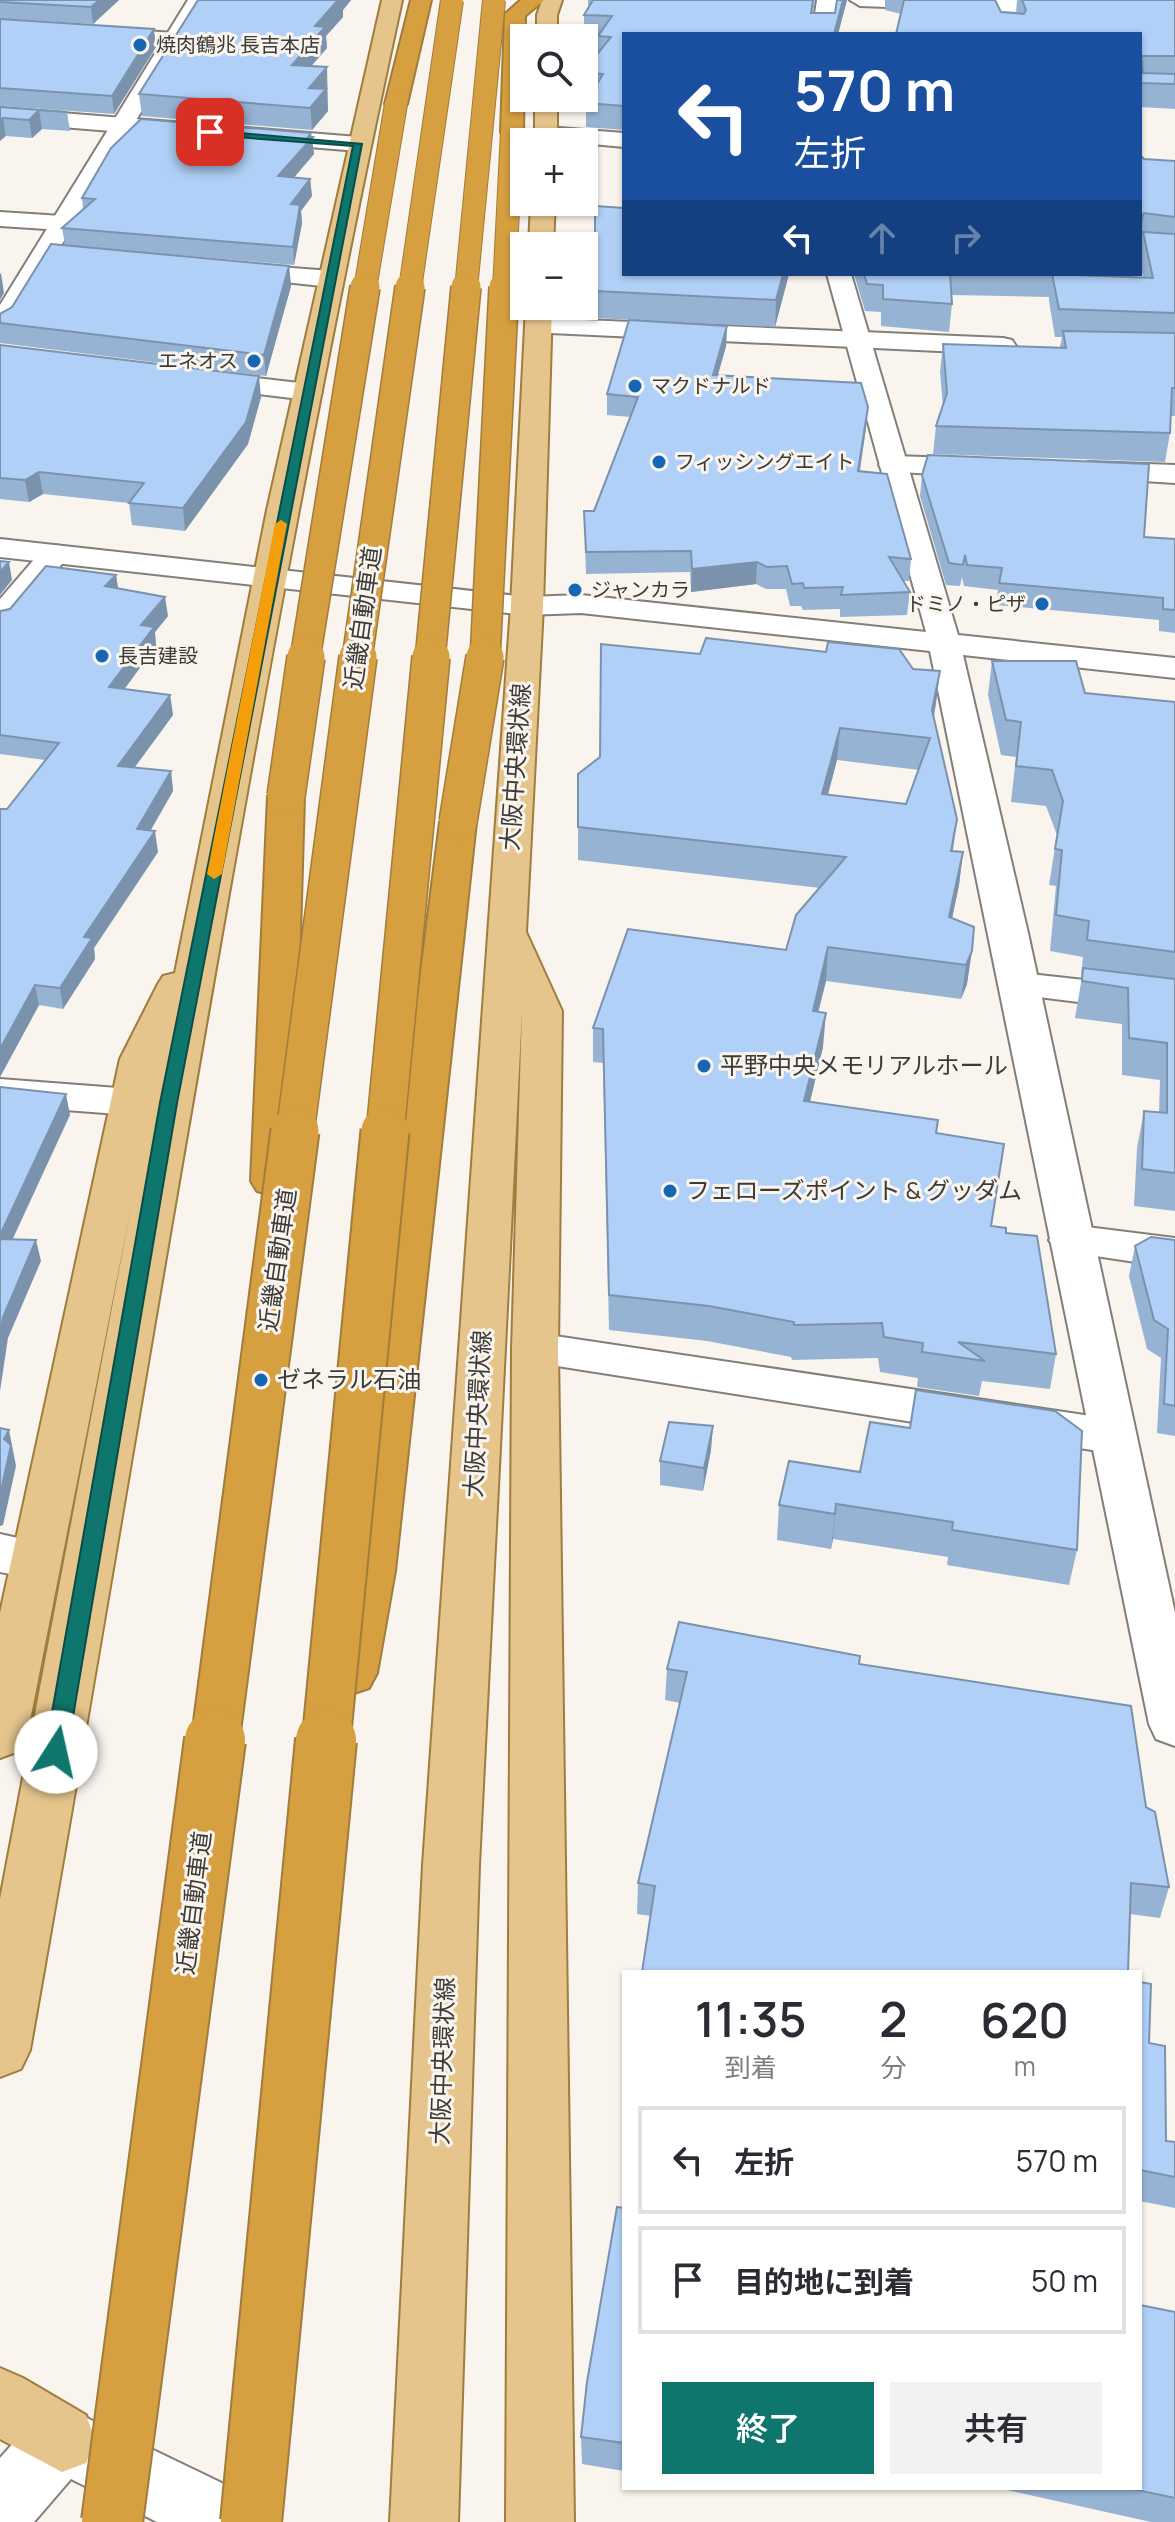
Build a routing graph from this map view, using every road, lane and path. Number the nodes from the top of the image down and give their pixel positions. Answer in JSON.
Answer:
{"nodes":[{"id":1,"x":198,"y":0,"type":"edge"},
{"id":2,"x":392,"y":0,"type":"edge"},
{"id":3,"x":421,"y":0,"type":"edge"},
{"id":4,"x":452,"y":0,"type":"edge"},
{"id":5,"x":494,"y":0,"type":"edge"},
{"id":6,"x":534,"y":0,"type":"edge"},
{"id":7,"x":552,"y":0,"type":"edge"},
{"id":8,"x":827,"y":0,"type":"edge"},
{"id":9,"x":860,"y":0,"type":"edge"},
{"id":10,"x":890,"y":1,"type":"edge"},
{"id":11,"x":1175,"y":12,"type":"edge"},
{"id":12,"x":547,"y":24,"type":"edge"},
{"id":13,"x":0,"y":27,"type":"edge"},
{"id":14,"x":822,"y":32,"type":"edge"},
{"id":15,"x":174,"y":39,"type":"junction"},
{"id":16,"x":0,"y":115,"type":"edge"},
{"id":17,"x":122,"y":124,"type":"junction"},
{"id":18,"x":598,"y":139,"type":"edge"},
{"id":19,"x":622,"y":140,"type":"edge"},
{"id":20,"x":358,"y":144,"type":"junction"},
{"id":21,"x":0,"y":219,"type":"edge"},
{"id":22,"x":62,"y":223,"type":"junction"},
{"id":23,"x":44,"y":254,"type":"junction"},
{"id":24,"x":76,"y":257,"type":"edge"},
{"id":25,"x":203,"y":268,"type":"edge"},
{"id":26,"x":840,"y":276,"type":"edge"},
{"id":27,"x":331,"y":279,"type":"junction"},
{"id":28,"x":538,"y":320,"type":"edge"},
{"id":29,"x":587,"y":320,"type":"edge"},
{"id":30,"x":0,"y":326,"type":"edge"},
{"id":31,"x":859,"y":342,"type":"junction"},
{"id":32,"x":1033,"y":347,"type":"edge"},
{"id":33,"x":169,"y":376,"type":"edge"},
{"id":34,"x":308,"y":392,"type":"junction"},
{"id":35,"x":893,"y":465,"type":"junction"},
{"id":36,"x":1018,"y":469,"type":"edge"},
{"id":37,"x":1065,"y":470,"type":"edge"},
{"id":38,"x":1175,"y":474,"type":"edge"},
{"id":39,"x":0,"y":548,"type":"edge"},
{"id":40,"x":55,"y":554,"type":"junction"},
{"id":41,"x":270,"y":578,"type":"junction"},
{"id":42,"x":527,"y":606,"type":"junction"},
{"id":43,"x":0,"y":619,"type":"edge"},
{"id":44,"x":947,"y":654,"type":"junction"},
{"id":45,"x":1175,"y":668,"type":"edge"},
{"id":46,"x":1175,"y":689,"type":"edge"},
{"id":47,"x":506,"y":926,"type":"junction"},
{"id":48,"x":204,"y":928,"type":"junction"},
{"id":49,"x":1021,"y":985,"type":"junction"},
{"id":50,"x":1175,"y":1002,"type":"edge"},
{"id":51,"x":0,"y":1092,"type":"edge"},
{"id":52,"x":131,"y":1102,"type":"junction"},
{"id":53,"x":1071,"y":1240,"type":"junction"},
{"id":54,"x":1175,"y":1253,"type":"edge"},
{"id":55,"x":535,"y":1349,"type":"junction"},
{"id":56,"x":266,"y":1355,"type":"junction"},
{"id":57,"x":1111,"y":1436,"type":"junction"},
{"id":58,"x":18,"y":1556,"type":"edge"},
{"id":59,"x":1158,"y":1587,"type":"edge"},
{"id":60,"x":1175,"y":1724,"type":"edge"},
{"id":61,"x":0,"y":1736,"type":"edge"},
{"id":62,"x":311,"y":1892,"type":"junction"},
{"id":63,"x":0,"y":2050,"type":"edge"},
{"id":64,"x":144,"y":2284,"type":"junction"},
{"id":65,"x":0,"y":2401,"type":"edge"},
{"id":66,"x":62,"y":2439,"type":"junction"},
{"id":67,"x":0,"y":2509,"type":"edge"},
{"id":68,"x":86,"y":2522,"type":"edge"},
{"id":69,"x":112,"y":2522,"type":"edge"},
{"id":70,"x":229,"y":2522,"type":"edge"},
{"id":71,"x":251,"y":2522,"type":"edge"},
{"id":72,"x":424,"y":2522,"type":"edge"},
{"id":73,"x":540,"y":2522,"type":"edge"}],
"edges":[{"from":1,"to":15,"type":"street"},
{"from":2,"to":20,"type":"main road"},
{"from":3,"to":56,"type":"highway","bridge":true},
{"from":4,"to":56,"type":"highway","name":"近畿自動車道","bridge":true},
{"from":5,"to":62,"type":"highway","bridge":true},
{"from":6,"to":62,"type":"highway","bridge":true},
{"from":7,"to":12,"type":"main road"},
{"from":8,"to":14,"type":"street"},
{"from":9,"to":10,"type":"street"},
{"from":10,"to":11,"type":"street"},
{"from":13,"to":15,"type":"street"},
{"from":15,"to":17,"type":"street"},
{"from":16,"to":17,"type":"street"},
{"from":17,"to":20,"type":"street"},
{"from":17,"to":22,"type":"street"},
{"from":18,"to":19,"type":"street"},
{"from":20,"to":27,"type":"main road"},
{"from":21,"to":22,"type":"street"},
{"from":22,"to":23,"type":"street"},
{"from":23,"to":24,"type":"street"},
{"from":23,"to":30,"type":"street"},
{"from":25,"to":27,"type":"street"},
{"from":26,"to":31,"type":"street"},
{"from":27,"to":34,"type":"main road"},
{"from":28,"to":42,"type":"main road","name":"大阪中央環状線"},
{"from":29,"to":31,"type":"street"},
{"from":31,"to":32,"type":"street"},
{"from":31,"to":35,"type":"street"},
{"from":33,"to":34,"type":"street"},
{"from":34,"to":41,"type":"main road"},
{"from":35,"to":36,"type":"street"},
{"from":35,"to":44,"type":"street"},
{"from":37,"to":38,"type":"street"},
{"from":39,"to":40,"type":"street"},
{"from":40,"to":41,"type":"street"},
{"from":40,"to":43,"type":"street"},
{"from":41,"to":42,"type":"street"},
{"from":41,"to":48,"type":"main road"},
{"from":42,"to":44,"type":"street"},
{"from":42,"to":47,"type":"main road","name":"大阪中央環状線"},
{"from":44,"to":45,"type":"street"},
{"from":44,"to":46,"type":"street"},
{"from":44,"to":49,"type":"street"},
{"from":47,"to":55,"type":"main road"},
{"from":47,"to":72,"type":"main road","name":"大阪中央環状線"},
{"from":48,"to":52,"type":"main road"},
{"from":48,"to":63,"type":"main road"},
{"from":49,"to":50,"type":"street"},
{"from":49,"to":53,"type":"street"},
{"from":51,"to":52,"type":"street"},
{"from":52,"to":58,"type":"main road"},
{"from":53,"to":54,"type":"street"},
{"from":53,"to":57,"type":"street"},
{"from":55,"to":57,"type":"street"},
{"from":55,"to":73,"type":"main road"},
{"from":56,"to":64,"type":"highway","name":"近畿自動車道","bridge":true},
{"from":57,"to":59,"type":"street"},
{"from":58,"to":61,"type":"main road"},
{"from":59,"to":60,"type":"street"},
{"from":62,"to":71,"type":"highway","bridge":true},
{"from":64,"to":68,"type":"highway","bridge":true},
{"from":64,"to":69,"type":"highway","name":"近畿自動車道","bridge":true},
{"from":65,"to":66,"type":"main road"},
{"from":66,"to":67,"type":"street"},
{"from":66,"to":70,"type":"street"}]}
